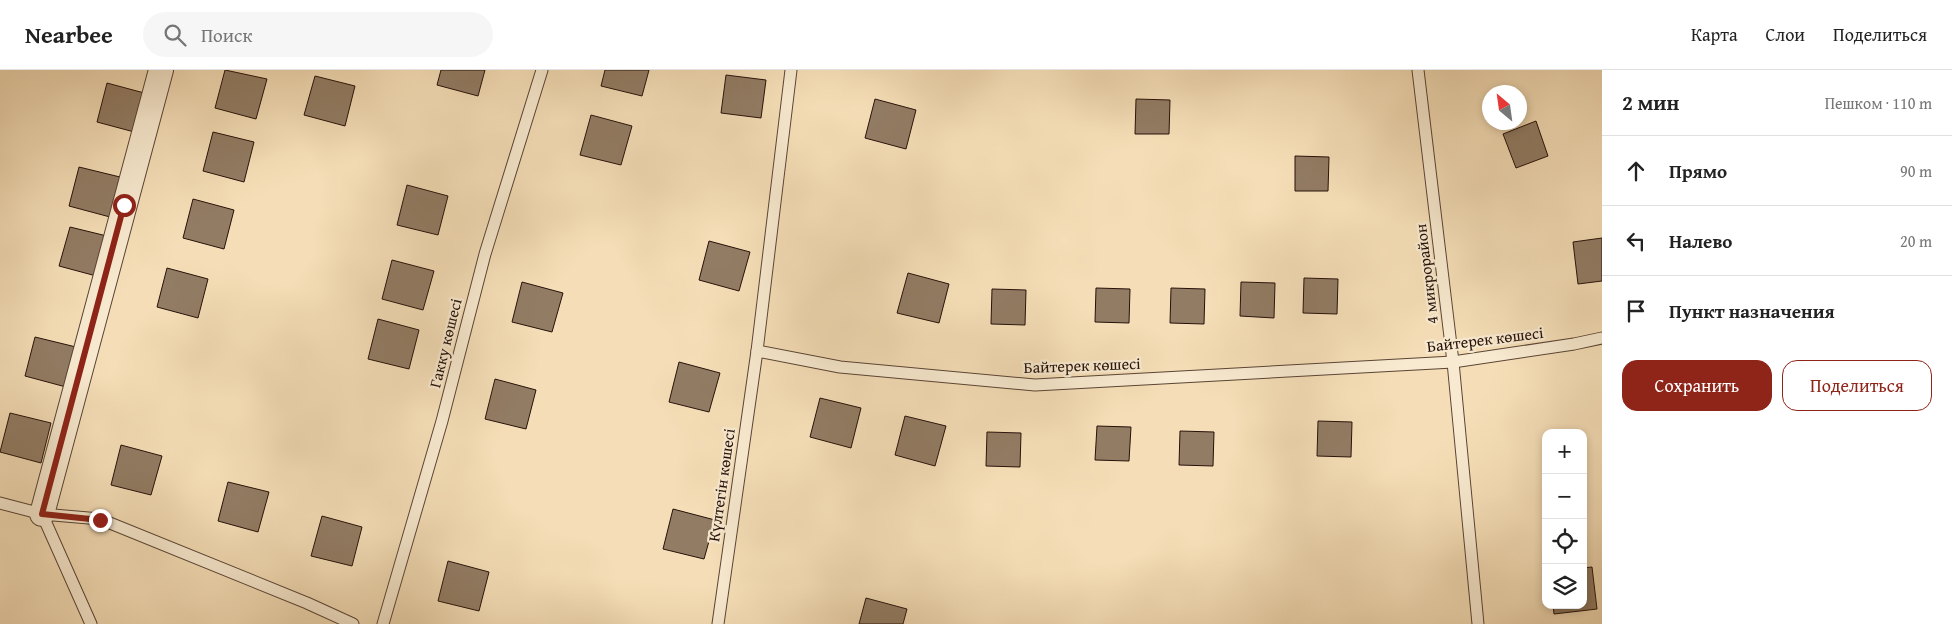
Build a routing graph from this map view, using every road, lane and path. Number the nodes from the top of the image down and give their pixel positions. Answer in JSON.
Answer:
{"nodes":[{"id":1,"x":161,"y":70,"type":"edge"},
{"id":2,"x":542,"y":70,"type":"edge"},
{"id":3,"x":791,"y":70,"type":"edge"},
{"id":4,"x":1418,"y":70,"type":"edge"},
{"id":5,"x":1602,"y":338,"type":"edge"},
{"id":6,"x":757,"y":351,"type":"junction"},
{"id":7,"x":1453,"y":362,"type":"junction"},
{"id":8,"x":0,"y":503,"type":"edge"},
{"id":9,"x":42,"y":514,"type":"junction"},
{"id":10,"x":91,"y":624,"type":"edge"},
{"id":11,"x":353,"y":624,"type":"edge"},
{"id":12,"x":383,"y":624,"type":"edge"},
{"id":13,"x":718,"y":624,"type":"edge"},
{"id":14,"x":1478,"y":624,"type":"edge"}],
"edges":[{"from":1,"to":9,"type":"street"},
{"from":2,"to":12,"type":"lane","name":"Гакку көшесі"},
{"from":3,"to":6,"type":"lane"},
{"from":4,"to":7,"type":"lane","name":"4 микрорайон"},
{"from":5,"to":7,"type":"lane","name":"Байтерек көшесі"},
{"from":6,"to":7,"type":"lane","name":"Байтерек көшесі"},
{"from":6,"to":13,"type":"lane","name":"Күлтегін көшесі"},
{"from":7,"to":14,"type":"lane","name":"4 микрорайон"},
{"from":8,"to":9,"type":"lane"},
{"from":9,"to":10,"type":"lane"},
{"from":9,"to":11,"type":"lane"}]}
